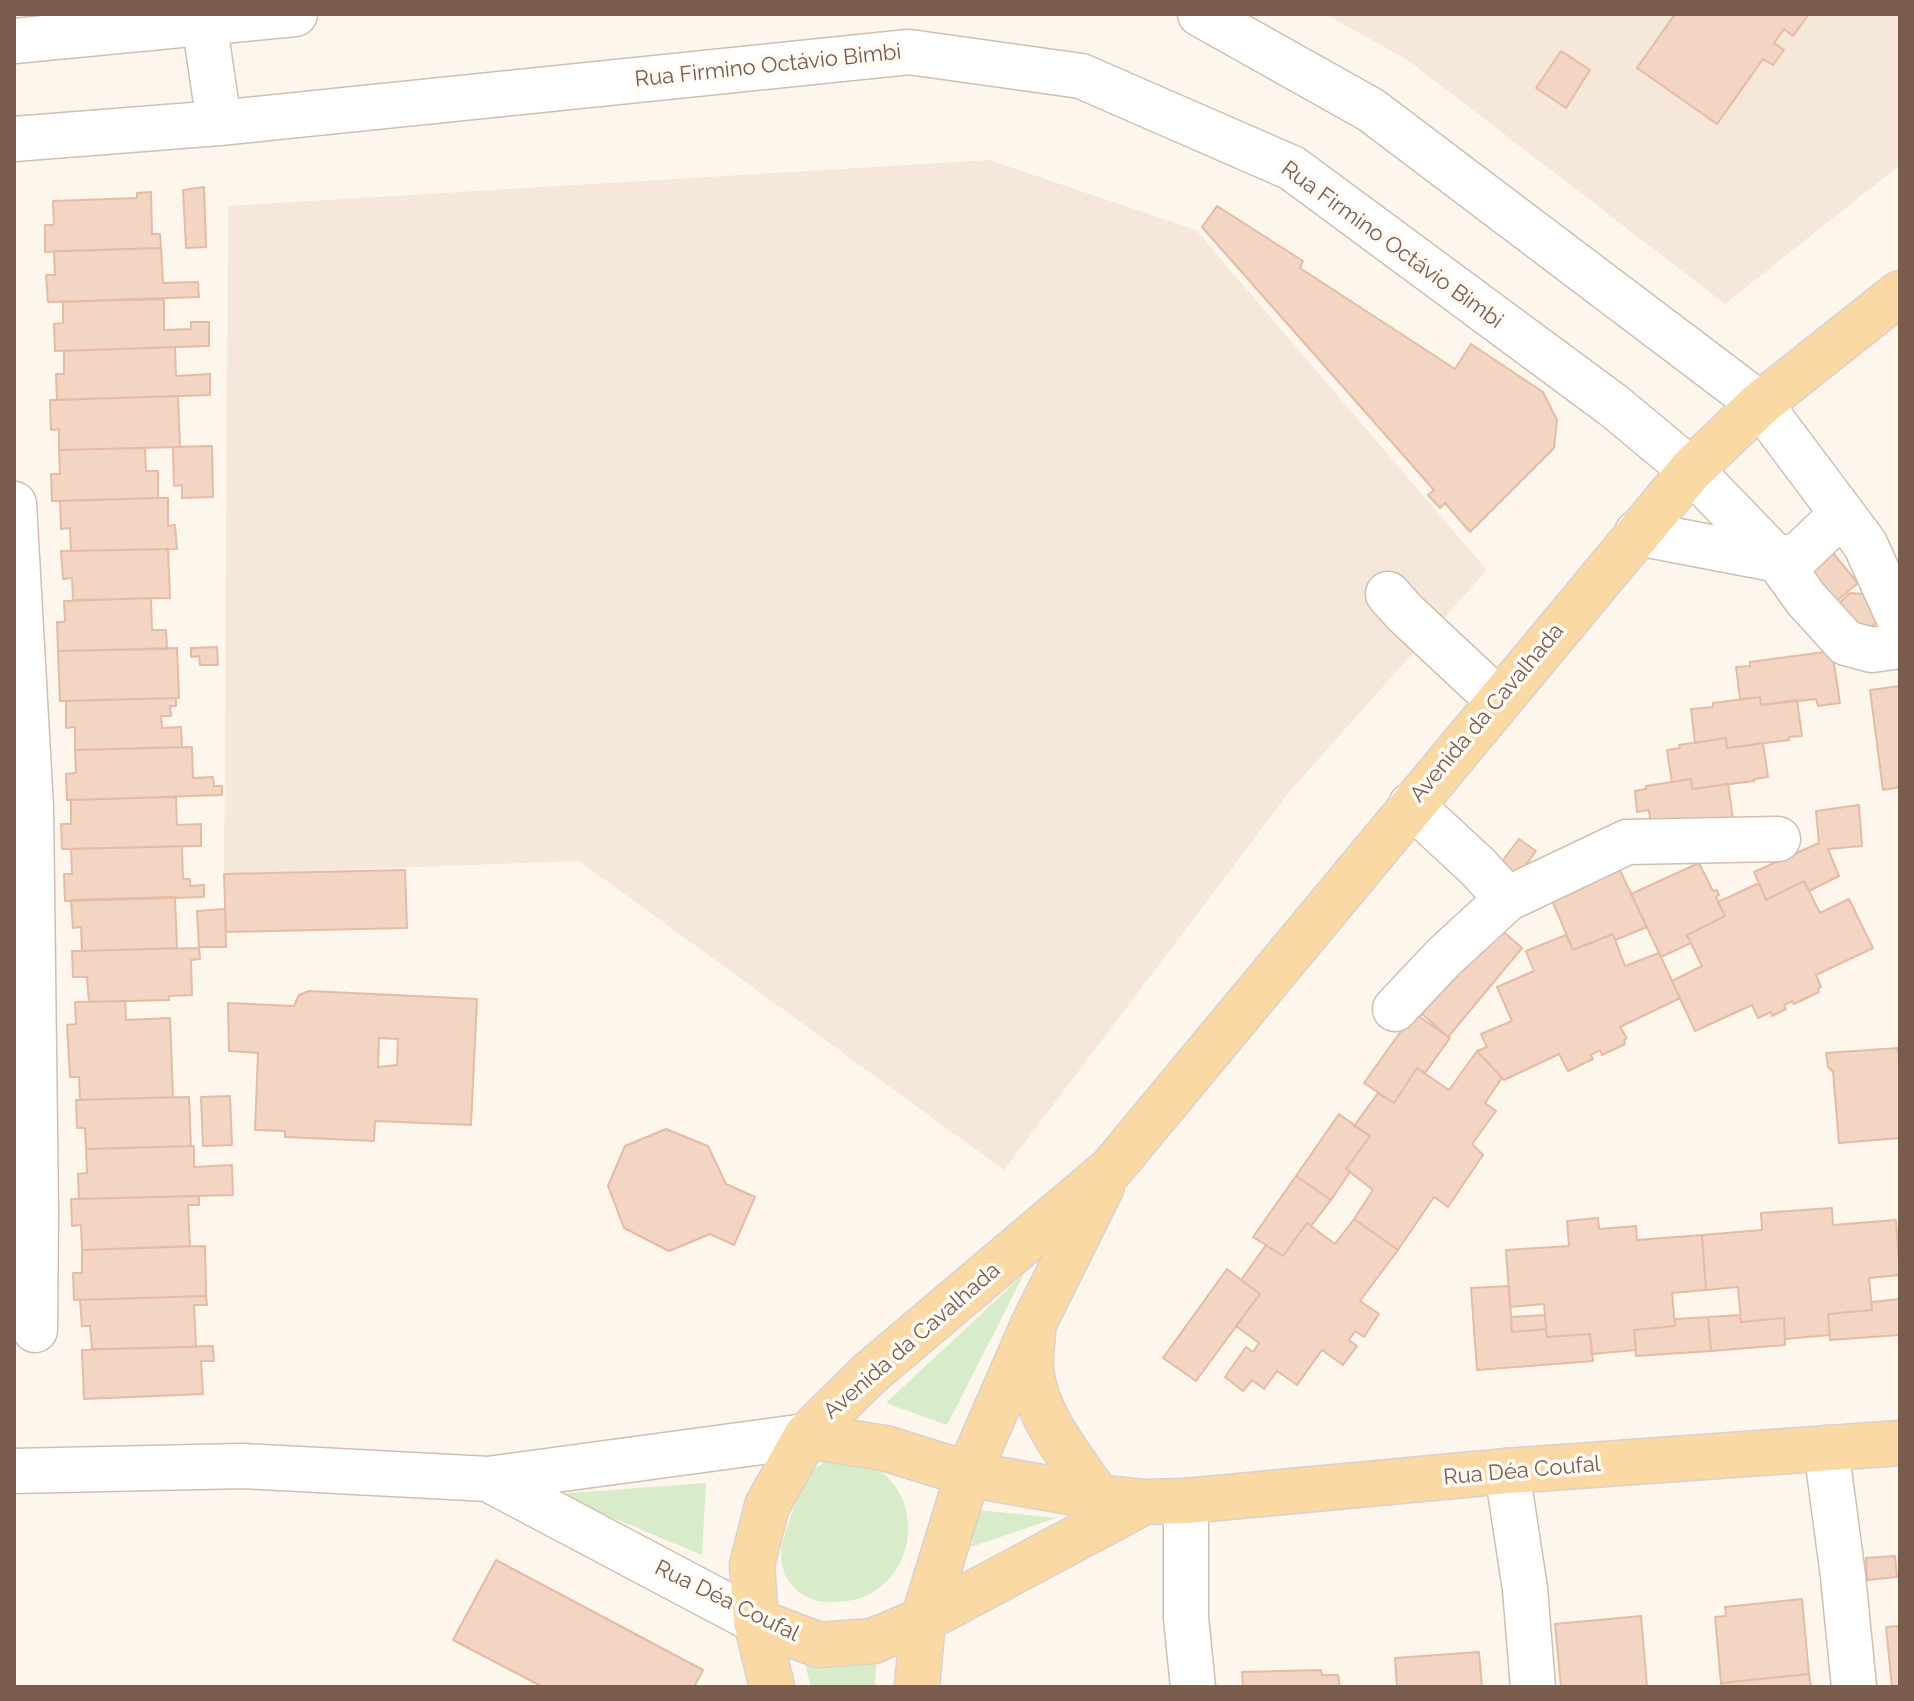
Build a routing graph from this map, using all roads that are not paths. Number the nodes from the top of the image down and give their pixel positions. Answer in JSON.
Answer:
{"nodes":[{"id":1,"x":295,"y":14,"type":"edge"},
{"id":2,"x":1200,"y":14,"type":"edge"},
{"id":3,"x":204,"y":18,"type":"edge"},
{"id":4,"x":14,"y":41,"type":"edge"},
{"id":5,"x":219,"y":123,"type":"junction"},
{"id":6,"x":14,"y":139,"type":"edge"},
{"id":7,"x":1900,"y":293,"type":"edge"},
{"id":8,"x":1760,"y":404,"type":"junction"},
{"id":9,"x":1691,"y":470,"type":"junction"},
{"id":10,"x":14,"y":504,"type":"edge"},
{"id":11,"x":1842,"y":514,"type":"junction"},
{"id":12,"x":1637,"y":533,"type":"junction"},
{"id":13,"x":1778,"y":560,"type":"junction"},
{"id":14,"x":1388,"y":594,"type":"dead end"},
{"id":15,"x":1900,"y":621,"type":"edge"},
{"id":16,"x":1900,"y":646,"type":"edge"},
{"id":17,"x":1498,"y":700,"type":"junction"},
{"id":18,"x":1411,"y":805,"type":"junction"},
{"id":19,"x":23,"y":808,"type":"edge"},
{"id":20,"x":1778,"y":839,"type":"dead end"},
{"id":21,"x":1507,"y":899,"type":"junction"},
{"id":22,"x":1395,"y":1009,"type":"dead end"},
{"id":23,"x":1111,"y":1169,"type":"junction"},
{"id":24,"x":25,"y":1211,"type":"edge"},
{"id":25,"x":1033,"y":1325,"type":"junction"},
{"id":26,"x":35,"y":1330,"type":"dead end"},
{"id":27,"x":806,"y":1436,"type":"junction"},
{"id":28,"x":1900,"y":1443,"type":"edge"},
{"id":29,"x":1826,"y":1448,"type":"junction"},
{"id":30,"x":14,"y":1471,"type":"edge"},
{"id":31,"x":1507,"y":1471,"type":"junction"},
{"id":32,"x":968,"y":1474,"type":"junction"},
{"id":33,"x":488,"y":1479,"type":"junction"},
{"id":34,"x":1098,"y":1497,"type":"junction"},
{"id":35,"x":1165,"y":1502,"type":"junction"},
{"id":36,"x":923,"y":1620,"type":"junction"},
{"id":37,"x":756,"y":1621,"type":"junction"},
{"id":38,"x":772,"y":1687,"type":"edge"},
{"id":39,"x":917,"y":1687,"type":"edge"},
{"id":40,"x":1193,"y":1687,"type":"edge"},
{"id":41,"x":1533,"y":1687,"type":"edge"},
{"id":42,"x":1854,"y":1687,"type":"edge"}],
"edges":[{"from":1,"to":3,"type":"street"},
{"from":2,"to":8,"type":"street"},
{"from":3,"to":4,"type":"street"},
{"from":3,"to":5,"type":"street"},
{"from":5,"to":6,"type":"street","name":"Rua Firmino Octávio Bimbi"},
{"from":5,"to":9,"type":"street","name":"Rua Firmino Octávio Bimbi"},
{"from":7,"to":8,"type":"main road","name":"Avenida da Cavalhada"},
{"from":8,"to":9,"type":"main road","name":"Avenida da Cavalhada"},
{"from":8,"to":11,"type":"street"},
{"from":9,"to":12,"type":"main road","name":"Avenida da Cavalhada"},
{"from":9,"to":13,"type":"street","name":"Rua Firmino Octávio Bimbi"},
{"from":10,"to":19,"type":"street"},
{"from":11,"to":13,"type":"street"},
{"from":11,"to":15,"type":"street"},
{"from":12,"to":13,"type":"street"},
{"from":12,"to":17,"type":"main road","name":"Avenida da Cavalhada"},
{"from":13,"to":16,"type":"street","name":"Rua Firmino Octávio Bimbi"},
{"from":14,"to":17,"type":"street"},
{"from":17,"to":18,"type":"main road","name":"Avenida da Cavalhada"},
{"from":18,"to":21,"type":"street"},
{"from":18,"to":23,"type":"main road","name":"Avenida da Cavalhada"},
{"from":19,"to":24,"type":"street"},
{"from":20,"to":21,"type":"street"},
{"from":21,"to":22,"type":"street"},
{"from":23,"to":25,"type":"main road","name":"Avenida da Cavalhada"},
{"from":23,"to":27,"type":"main road","name":"Avenida da Cavalhada"},
{"from":24,"to":26,"type":"street"},
{"from":25,"to":32,"type":"main road","name":"Avenida da Cavalhada"},
{"from":25,"to":34,"type":"main road"},
{"from":27,"to":32,"type":"main road","name":"Rua Déa Coufal"},
{"from":27,"to":33,"type":"street","name":"Rua Déa Coufal"},
{"from":27,"to":37,"type":"main road","name":"Avenida da Cavalhada"},
{"from":28,"to":29,"type":"main road","name":"Rua Déa Coufal"},
{"from":29,"to":31,"type":"main road","name":"Rua Déa Coufal"},
{"from":29,"to":42,"type":"street"},
{"from":30,"to":33,"type":"street","name":"Rua Déa Coufal"},
{"from":31,"to":35,"type":"main road","name":"Rua Déa Coufal"},
{"from":31,"to":41,"type":"street"},
{"from":32,"to":34,"type":"main road","name":"Rua Déa Coufal"},
{"from":32,"to":36,"type":"main road","name":"Avenida da Cavalhada"},
{"from":33,"to":37,"type":"street","name":"Rua Déa Coufal"},
{"from":34,"to":35,"type":"main road","name":"Rua Déa Coufal"},
{"from":35,"to":36,"type":"main road","name":"Rua Déa Coufal"},
{"from":35,"to":40,"type":"street"},
{"from":36,"to":37,"type":"main road","name":"Rua Déa Coufal"},
{"from":36,"to":39,"type":"main road","name":"Avenida da Cavalhada"},
{"from":37,"to":38,"type":"main road","name":"Avenida da Cavalhada"}]}
